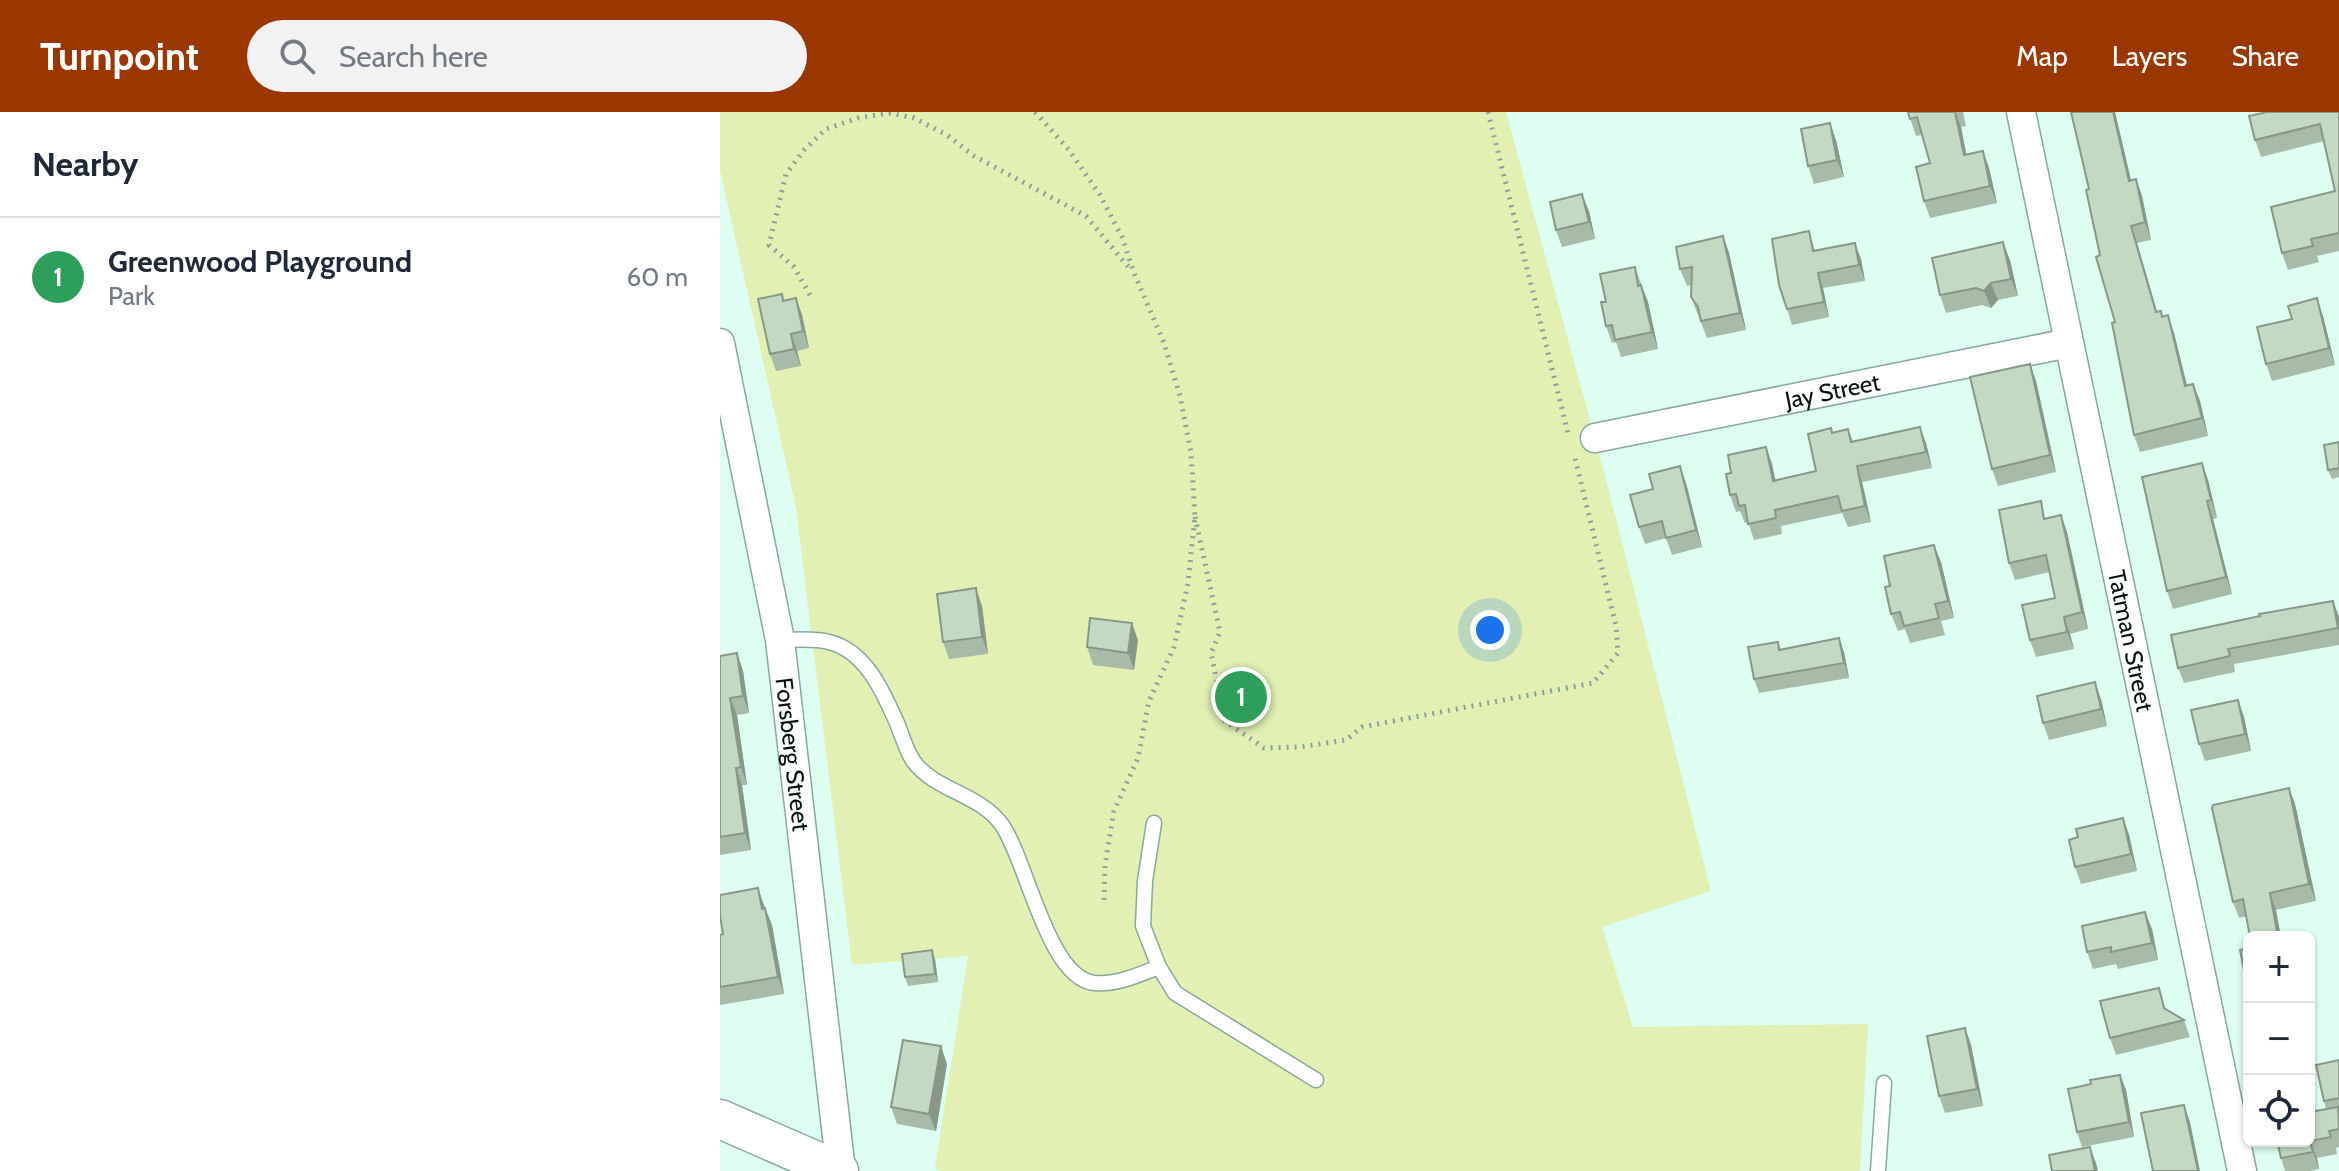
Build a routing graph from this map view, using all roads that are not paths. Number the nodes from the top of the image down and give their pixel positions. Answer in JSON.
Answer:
{"nodes":[{"id":1,"x":2021,"y":112,"type":"edge"},
{"id":2,"x":720,"y":343,"type":"edge"},
{"id":3,"x":2069,"y":343,"type":"junction"},
{"id":4,"x":1595,"y":438,"type":"dead end"},
{"id":5,"x":780,"y":640,"type":"junction"},
{"id":6,"x":1154,"y":823,"type":"dead end"},
{"id":7,"x":1159,"y":967,"type":"junction"},
{"id":8,"x":1316,"y":1080,"type":"dead end"},
{"id":9,"x":1884,"y":1083,"type":"dead end"},
{"id":10,"x":720,"y":1119,"type":"edge"},
{"id":11,"x":840,"y":1171,"type":"edge"},
{"id":12,"x":1878,"y":1171,"type":"edge"},
{"id":13,"x":2242,"y":1171,"type":"edge"}],
"edges":[{"from":1,"to":3,"type":"street","name":"Tatman Street"},
{"from":2,"to":5,"type":"street","name":"Forsberg Street"},
{"from":3,"to":4,"type":"street","name":"Jay Street"},
{"from":3,"to":13,"type":"street","name":"Tatman Street"},
{"from":5,"to":7,"type":"lane"},
{"from":5,"to":11,"type":"street","name":"Forsberg Street"},
{"from":6,"to":7,"type":"lane"},
{"from":7,"to":8,"type":"lane"},
{"from":9,"to":12,"type":"lane"},
{"from":10,"to":11,"type":"main road"}]}
